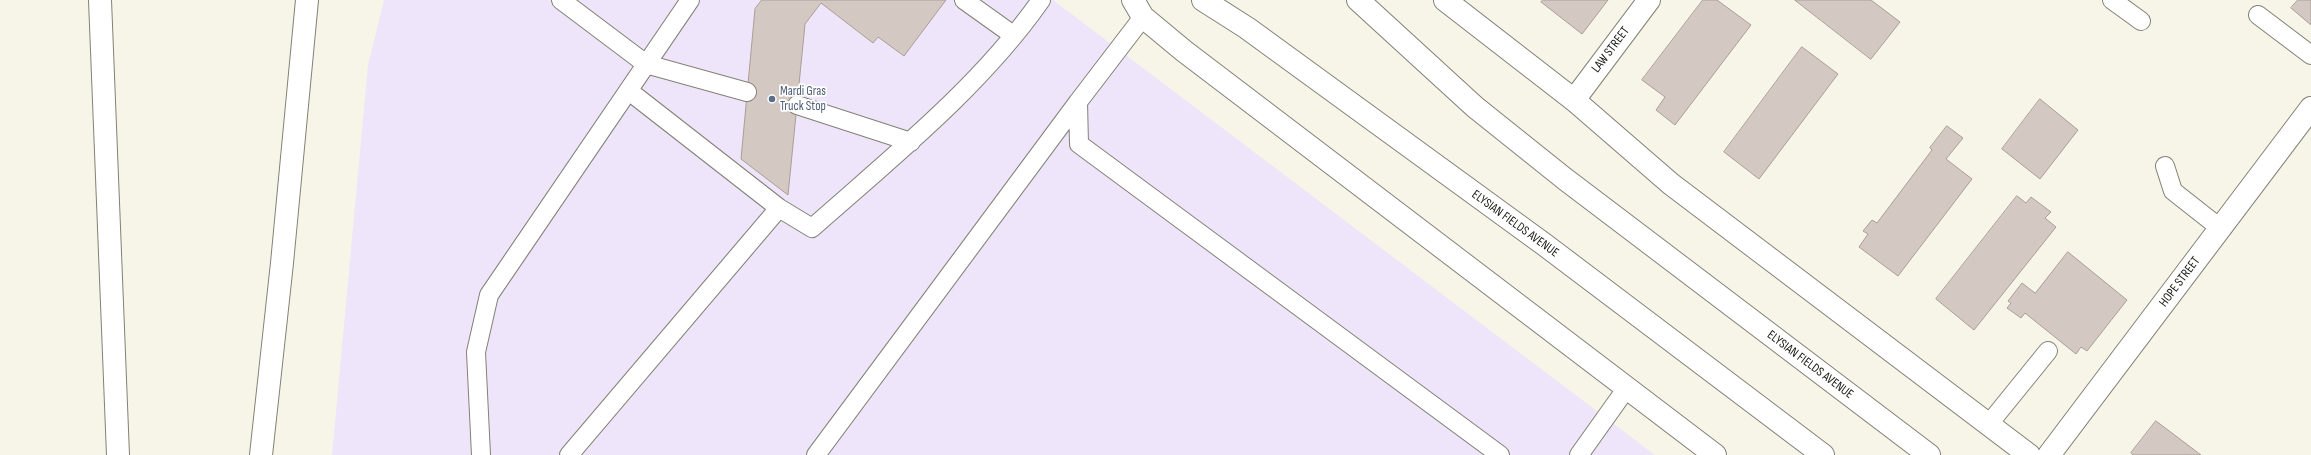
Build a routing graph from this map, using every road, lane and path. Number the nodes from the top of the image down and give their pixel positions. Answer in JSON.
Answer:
{"nodes":[{"id":1,"x":100,"y":0,"type":"edge"},
{"id":2,"x":306,"y":0,"type":"edge"},
{"id":3,"x":561,"y":0,"type":"edge"},
{"id":4,"x":690,"y":0,"type":"edge"},
{"id":5,"x":964,"y":0,"type":"edge"},
{"id":6,"x":1202,"y":0,"type":"edge"},
{"id":7,"x":1358,"y":0,"type":"edge"},
{"id":8,"x":1445,"y":0,"type":"edge"},
{"id":9,"x":1649,"y":0,"type":"edge"},
{"id":10,"x":2112,"y":0,"type":"edge"},
{"id":11,"x":1035,"y":2,"type":"edge"},
{"id":12,"x":1138,"y":8,"type":"edge"},
{"id":13,"x":2258,"y":15,"type":"dead end"},
{"id":14,"x":2141,"y":21,"type":"dead end"},
{"id":15,"x":1012,"y":34,"type":"junction"},
{"id":16,"x":2311,"y":55,"type":"edge"},
{"id":17,"x":646,"y":64,"type":"junction"},
{"id":18,"x":629,"y":91,"type":"junction"},
{"id":19,"x":748,"y":92,"type":"dead end"},
{"id":20,"x":1574,"y":100,"type":"junction"},
{"id":21,"x":1078,"y":102,"type":"junction"},
{"id":22,"x":797,"y":105,"type":"dead end"},
{"id":23,"x":2311,"y":108,"type":"edge"},
{"id":24,"x":911,"y":142,"type":"junction"},
{"id":25,"x":2165,"y":166,"type":"dead end"},
{"id":26,"x":779,"y":208,"type":"junction"},
{"id":27,"x":2220,"y":228,"type":"junction"},
{"id":28,"x":2048,"y":351,"type":"dead end"},
{"id":29,"x":1626,"y":389,"type":"junction"},
{"id":30,"x":1988,"y":425,"type":"junction"},
{"id":31,"x":118,"y":455,"type":"edge"},
{"id":32,"x":260,"y":455,"type":"edge"},
{"id":33,"x":481,"y":455,"type":"edge"},
{"id":34,"x":569,"y":455,"type":"edge"},
{"id":35,"x":816,"y":455,"type":"edge"},
{"id":36,"x":1500,"y":455,"type":"edge"},
{"id":37,"x":1579,"y":455,"type":"edge"},
{"id":38,"x":1714,"y":455,"type":"edge"},
{"id":39,"x":1823,"y":455,"type":"edge"},
{"id":40,"x":1929,"y":455,"type":"edge"},
{"id":41,"x":2029,"y":455,"type":"edge"},
{"id":42,"x":2049,"y":455,"type":"edge"}],
"edges":[{"from":1,"to":31,"type":"main road"},
{"from":2,"to":32,"type":"main road"},
{"from":3,"to":17,"type":"lane"},
{"from":4,"to":17,"type":"lane"},
{"from":5,"to":15,"type":"lane"},
{"from":6,"to":39,"type":"main road","name":"ELYSIAN FIELDS AVENUE"},
{"from":7,"to":40,"type":"main road","name":"ELYSIAN FIELDS AVENUE"},
{"from":8,"to":20,"type":"main road"},
{"from":9,"to":20,"type":"main road","name":"LAW STREET"},
{"from":10,"to":14,"type":"lane"},
{"from":11,"to":15,"type":"lane"},
{"from":12,"to":21,"type":"lane"},
{"from":12,"to":29,"type":"main road"},
{"from":13,"to":16,"type":"lane"},
{"from":15,"to":24,"type":"lane"},
{"from":17,"to":18,"type":"lane"},
{"from":17,"to":19,"type":"lane"},
{"from":18,"to":26,"type":"lane"},
{"from":18,"to":33,"type":"lane"},
{"from":20,"to":30,"type":"main road"},
{"from":21,"to":35,"type":"lane"},
{"from":21,"to":36,"type":"lane"},
{"from":22,"to":24,"type":"lane"},
{"from":23,"to":27,"type":"main road","name":"HOPE STREET"},
{"from":24,"to":26,"type":"lane"},
{"from":25,"to":27,"type":"lane"},
{"from":26,"to":34,"type":"lane"},
{"from":27,"to":42,"type":"main road","name":"HOPE STREET"},
{"from":28,"to":30,"type":"lane"},
{"from":29,"to":37,"type":"lane"},
{"from":29,"to":38,"type":"main road"},
{"from":30,"to":41,"type":"main road"}]}
